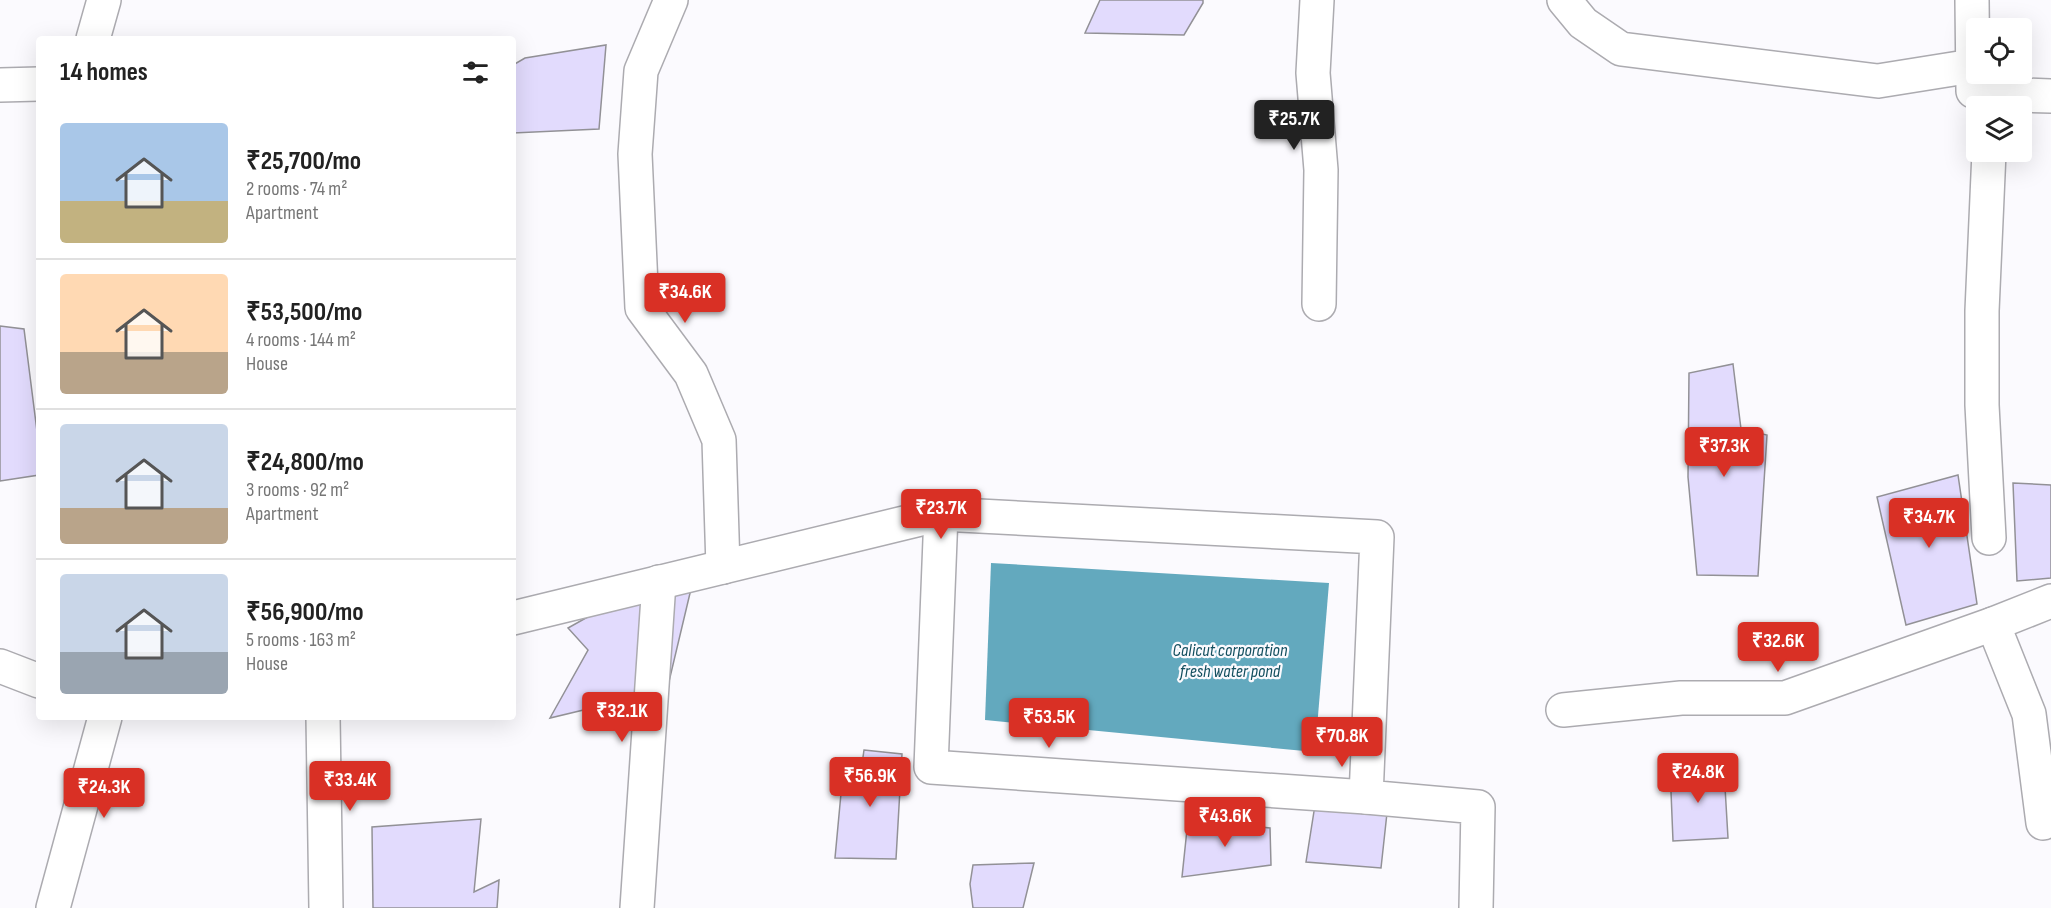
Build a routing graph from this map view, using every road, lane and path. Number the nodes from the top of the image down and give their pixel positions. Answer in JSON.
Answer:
{"nodes":[{"id":1,"x":104,"y":0,"type":"edge"},
{"id":2,"x":671,"y":0,"type":"edge"},
{"id":3,"x":1317,"y":0,"type":"edge"},
{"id":4,"x":1564,"y":0,"type":"edge"},
{"id":5,"x":1972,"y":0,"type":"edge"},
{"id":6,"x":1972,"y":18,"type":"edge"},
{"id":7,"x":94,"y":36,"type":"edge"},
{"id":8,"x":1966,"y":67,"type":"edge"},
{"id":9,"x":36,"y":84,"type":"edge"},
{"id":10,"x":1973,"y":84,"type":"edge"},
{"id":11,"x":0,"y":85,"type":"edge"},
{"id":12,"x":1983,"y":96,"type":"edge"},
{"id":13,"x":2051,"y":96,"type":"edge"},
{"id":14,"x":2032,"y":97,"type":"edge"},
{"id":15,"x":1989,"y":162,"type":"edge"},
{"id":16,"x":1319,"y":304,"type":"dead end"},
{"id":17,"x":941,"y":514,"type":"junction"},
{"id":18,"x":1989,"y":538,"type":"dead end"},
{"id":19,"x":723,"y":567,"type":"junction"},
{"id":20,"x":659,"y":582,"type":"junction"},
{"id":21,"x":2051,"y":602,"type":"edge"},
{"id":22,"x":516,"y":617,"type":"edge"},
{"id":23,"x":1993,"y":624,"type":"junction"},
{"id":24,"x":0,"y":666,"type":"edge"},
{"id":25,"x":36,"y":680,"type":"edge"},
{"id":26,"x":1563,"y":710,"type":"dead end"},
{"id":27,"x":104,"y":720,"type":"edge"},
{"id":28,"x":323,"y":720,"type":"edge"},
{"id":29,"x":1366,"y":797,"type":"junction"},
{"id":30,"x":2043,"y":823,"type":"dead end"},
{"id":31,"x":54,"y":908,"type":"edge"},
{"id":32,"x":326,"y":908,"type":"edge"},
{"id":33,"x":637,"y":908,"type":"edge"},
{"id":34,"x":1476,"y":908,"type":"edge"}],
"edges":[{"from":1,"to":7,"type":"street"},
{"from":2,"to":19,"type":"street"},
{"from":3,"to":16,"type":"street"},
{"from":4,"to":8,"type":"street"},
{"from":5,"to":6,"type":"street"},
{"from":9,"to":11,"type":"street"},
{"from":10,"to":12,"type":"street"},
{"from":13,"to":14,"type":"street"},
{"from":15,"to":18,"type":"street"},
{"from":17,"to":19,"type":"street"},
{"from":17,"to":29,"type":"street"},
{"from":17,"to":29,"type":"street"},
{"from":19,"to":20,"type":"street"},
{"from":20,"to":22,"type":"street"},
{"from":20,"to":33,"type":"street"},
{"from":21,"to":23,"type":"street"},
{"from":23,"to":26,"type":"street"},
{"from":23,"to":30,"type":"street"},
{"from":24,"to":25,"type":"street"},
{"from":27,"to":31,"type":"street"},
{"from":28,"to":32,"type":"street"},
{"from":29,"to":34,"type":"street"}]}
